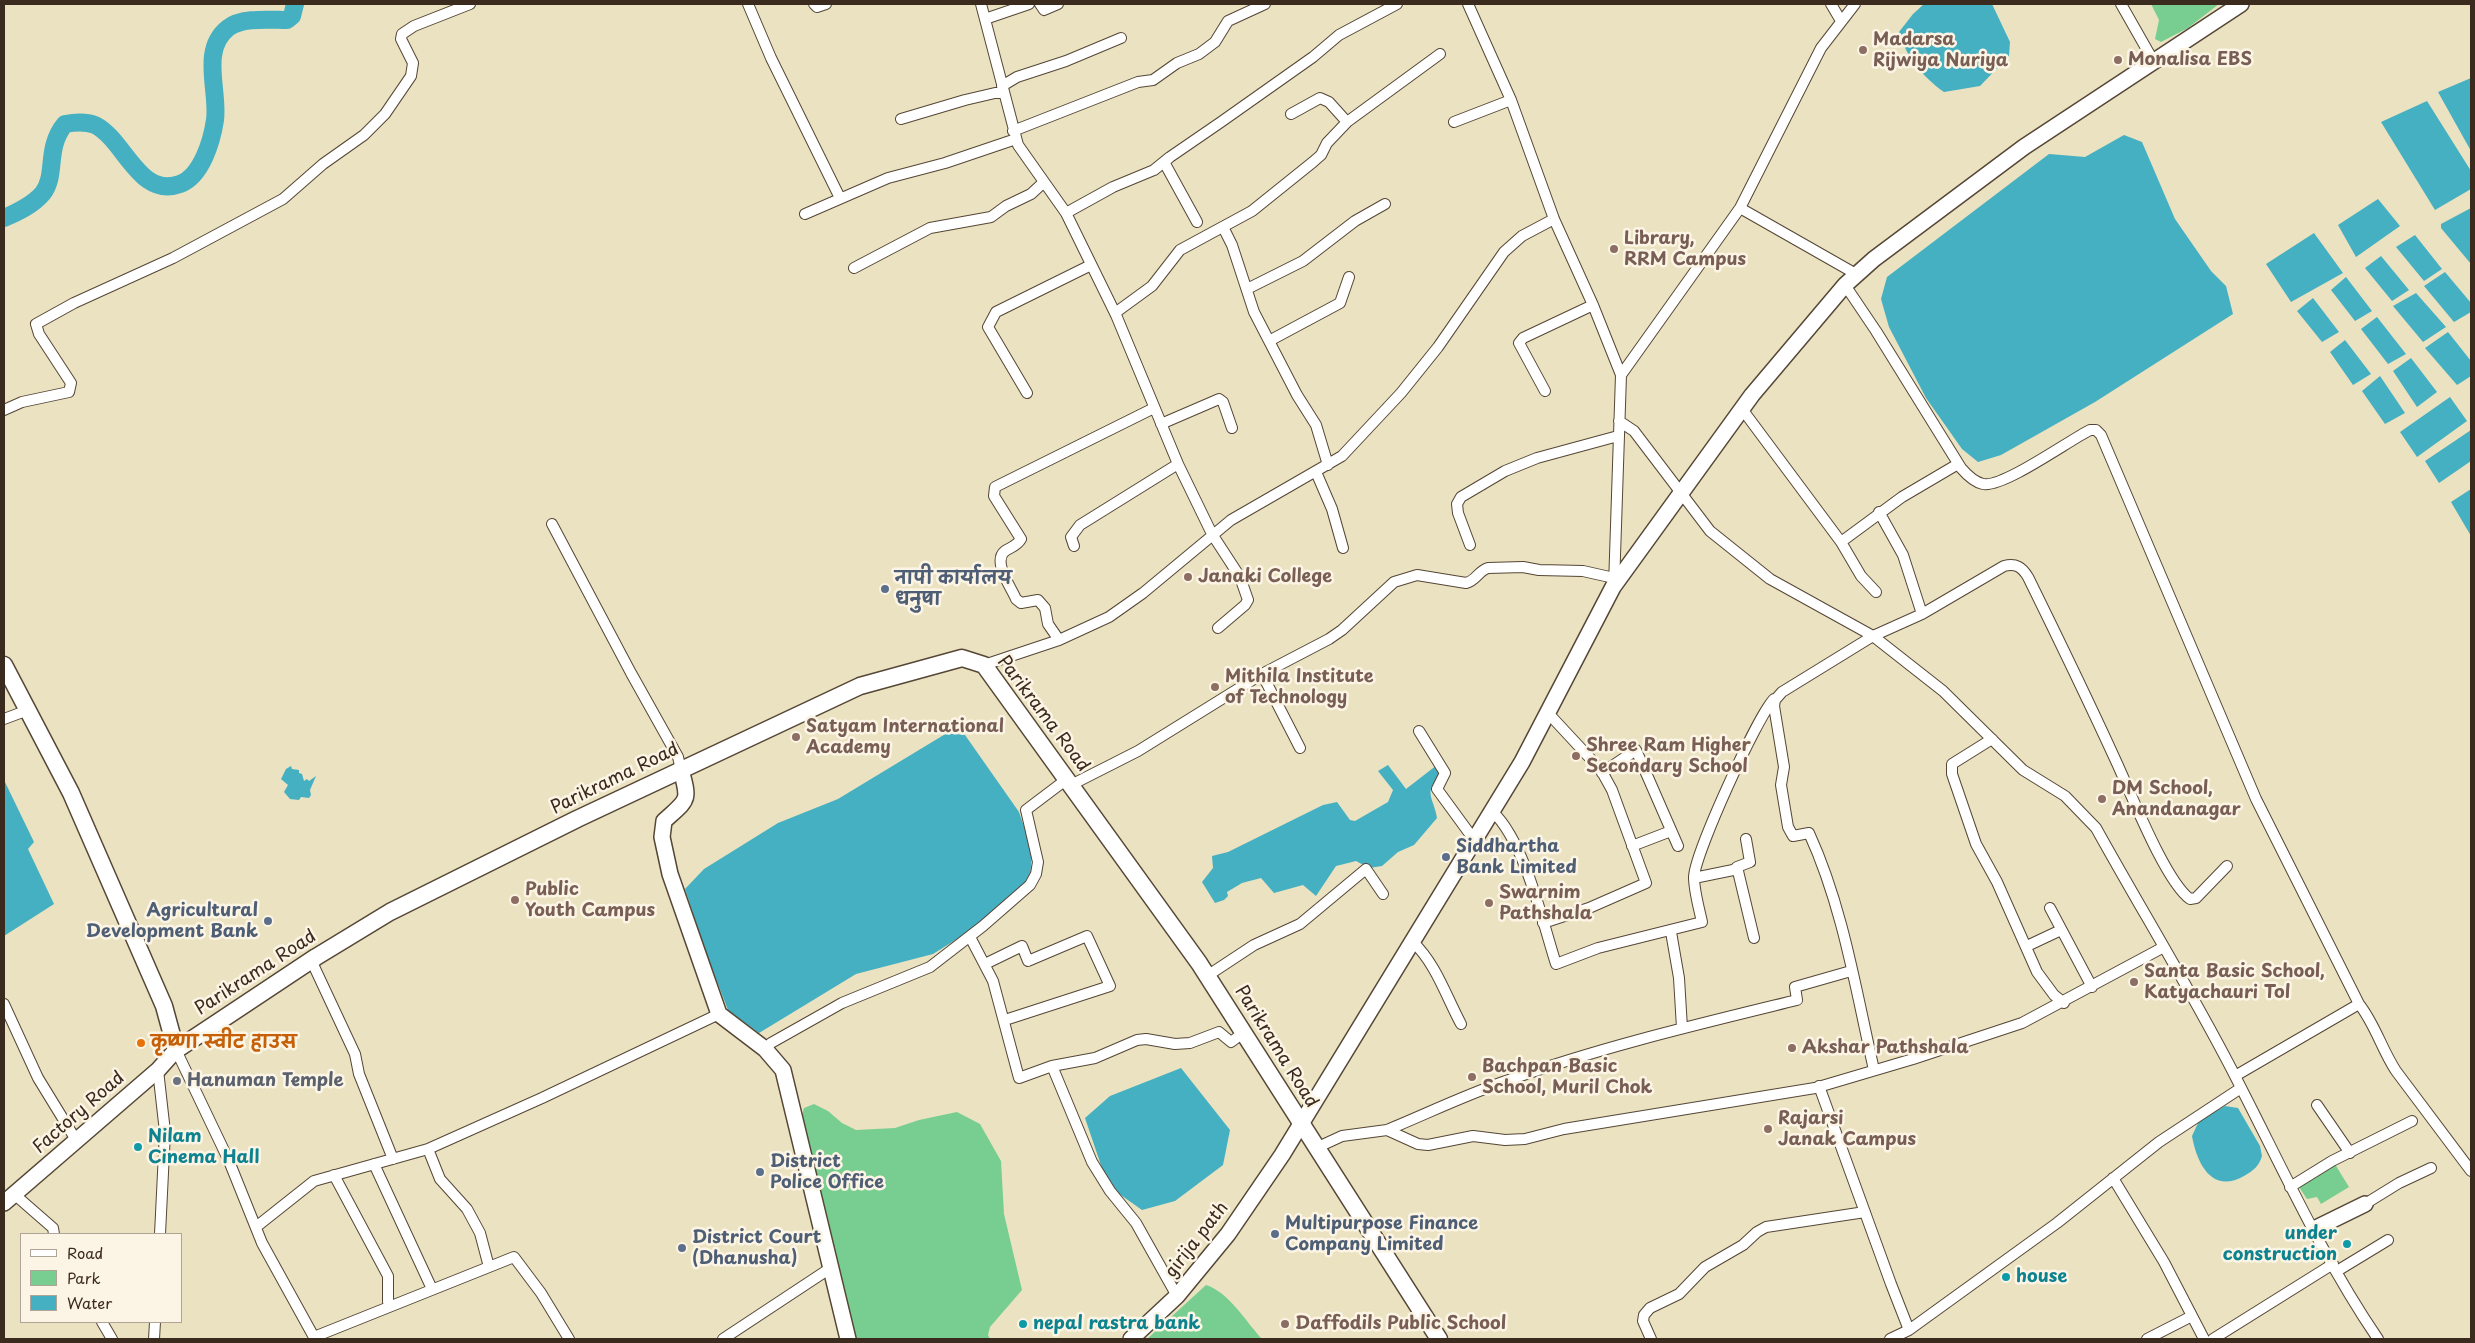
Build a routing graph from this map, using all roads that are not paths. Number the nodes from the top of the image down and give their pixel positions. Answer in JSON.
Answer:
{"nodes":[{"id":1,"x":470,"y":4,"type":"edge"},
{"id":2,"x":748,"y":4,"type":"edge"},
{"id":3,"x":814,"y":4,"type":"edge"},
{"id":4,"x":826,"y":4,"type":"edge"},
{"id":5,"x":981,"y":4,"type":"edge"},
{"id":6,"x":1029,"y":4,"type":"edge"},
{"id":7,"x":1040,"y":4,"type":"edge"},
{"id":8,"x":1058,"y":4,"type":"edge"},
{"id":9,"x":1265,"y":4,"type":"edge"},
{"id":10,"x":1398,"y":4,"type":"edge"},
{"id":11,"x":1468,"y":4,"type":"edge"},
{"id":12,"x":1831,"y":4,"type":"edge"},
{"id":13,"x":1856,"y":4,"type":"edge"},
{"id":14,"x":2121,"y":4,"type":"edge"},
{"id":15,"x":2241,"y":4,"type":"edge"},
{"id":16,"x":985,"y":18,"type":"junction"},
{"id":17,"x":1841,"y":21,"type":"junction"},
{"id":18,"x":1121,"y":38,"type":"dead end"},
{"id":19,"x":1440,"y":54,"type":"dead end"},
{"id":20,"x":2154,"y":62,"type":"junction"},
{"id":21,"x":1003,"y":90,"type":"junction"},
{"id":22,"x":1511,"y":100,"type":"junction"},
{"id":23,"x":1291,"y":114,"type":"dead end"},
{"id":24,"x":901,"y":119,"type":"dead end"},
{"id":25,"x":1347,"y":122,"type":"junction"},
{"id":26,"x":1454,"y":122,"type":"dead end"},
{"id":27,"x":1014,"y":135,"type":"junction"},
{"id":28,"x":1164,"y":162,"type":"junction"},
{"id":29,"x":1044,"y":182,"type":"junction"},
{"id":30,"x":840,"y":198,"type":"junction"},
{"id":31,"x":1385,"y":204,"type":"dead end"},
{"id":32,"x":1740,"y":208,"type":"junction"},
{"id":33,"x":1066,"y":213,"type":"junction"},
{"id":34,"x":805,"y":214,"type":"dead end"},
{"id":35,"x":1554,"y":219,"type":"junction"},
{"id":36,"x":1197,"y":222,"type":"dead end"},
{"id":37,"x":1223,"y":227,"type":"junction"},
{"id":38,"x":1091,"y":265,"type":"junction"},
{"id":39,"x":854,"y":268,"type":"dead end"},
{"id":40,"x":1349,"y":277,"type":"dead end"},
{"id":41,"x":1850,"y":279,"type":"junction"},
{"id":42,"x":1247,"y":289,"type":"junction"},
{"id":43,"x":1593,"y":305,"type":"junction"},
{"id":44,"x":1115,"y":314,"type":"junction"},
{"id":45,"x":1268,"y":341,"type":"junction"},
{"id":46,"x":1621,"y":375,"type":"junction"},
{"id":47,"x":1545,"y":391,"type":"dead end"},
{"id":48,"x":1027,"y":393,"type":"dead end"},
{"id":49,"x":1154,"y":408,"type":"junction"},
{"id":50,"x":1742,"y":409,"type":"junction"},
{"id":51,"x":4,"y":410,"type":"edge"},
{"id":52,"x":1619,"y":421,"type":"junction"},
{"id":53,"x":1161,"y":424,"type":"junction"},
{"id":54,"x":1232,"y":428,"type":"dead end"},
{"id":55,"x":1618,"y":436,"type":"junction"},
{"id":56,"x":1178,"y":464,"type":"junction"},
{"id":57,"x":1958,"y":464,"type":"junction"},
{"id":58,"x":1328,"y":465,"type":"junction"},
{"id":59,"x":1316,"y":472,"type":"junction"},
{"id":60,"x":1681,"y":493,"type":"junction"},
{"id":61,"x":1879,"y":512,"type":"junction"},
{"id":62,"x":552,"y":524,"type":"dead end"},
{"id":63,"x":1212,"y":534,"type":"junction"},
{"id":64,"x":1841,"y":542,"type":"junction"},
{"id":65,"x":1470,"y":544,"type":"dead end"},
{"id":66,"x":1074,"y":546,"type":"dead end"},
{"id":67,"x":1343,"y":548,"type":"dead end"},
{"id":68,"x":1614,"y":583,"type":"junction"},
{"id":69,"x":1876,"y":592,"type":"dead end"},
{"id":70,"x":1922,"y":614,"type":"junction"},
{"id":71,"x":1218,"y":628,"type":"dead end"},
{"id":72,"x":1874,"y":636,"type":"junction"},
{"id":73,"x":1059,"y":640,"type":"junction"},
{"id":74,"x":4,"y":665,"type":"edge"},
{"id":75,"x":984,"y":665,"type":"junction"},
{"id":76,"x":1262,"y":674,"type":"junction"},
{"id":77,"x":1778,"y":696,"type":"junction"},
{"id":78,"x":28,"y":710,"type":"junction"},
{"id":79,"x":1548,"y":713,"type":"junction"},
{"id":80,"x":4,"y":719,"type":"edge"},
{"id":81,"x":1419,"y":731,"type":"dead end"},
{"id":82,"x":1992,"y":739,"type":"junction"},
{"id":83,"x":1300,"y":748,"type":"dead end"},
{"id":84,"x":681,"y":770,"type":"junction"},
{"id":85,"x":1602,"y":773,"type":"junction"},
{"id":86,"x":1069,"y":782,"type":"junction"},
{"id":87,"x":1493,"y":812,"type":"junction"},
{"id":88,"x":1671,"y":831,"type":"junction"},
{"id":89,"x":1746,"y":840,"type":"dead end"},
{"id":90,"x":1475,"y":841,"type":"junction"},
{"id":91,"x":1632,"y":846,"type":"junction"},
{"id":92,"x":1678,"y":846,"type":"dead end"},
{"id":93,"x":2227,"y":866,"type":"dead end"},
{"id":94,"x":1738,"y":869,"type":"junction"},
{"id":95,"x":1694,"y":878,"type":"junction"},
{"id":96,"x":1382,"y":894,"type":"dead end"},
{"id":97,"x":2050,"y":908,"type":"dead end"},
{"id":98,"x":1543,"y":923,"type":"junction"},
{"id":99,"x":2062,"y":930,"type":"junction"},
{"id":100,"x":1671,"y":932,"type":"junction"},
{"id":101,"x":970,"y":937,"type":"junction"},
{"id":102,"x":1754,"y":938,"type":"dead end"},
{"id":103,"x":1413,"y":942,"type":"junction"},
{"id":104,"x":2027,"y":946,"type":"junction"},
{"id":105,"x":2162,"y":948,"type":"junction"},
{"id":106,"x":311,"y":960,"type":"junction"},
{"id":107,"x":984,"y":964,"type":"junction"},
{"id":108,"x":1852,"y":971,"type":"junction"},
{"id":109,"x":1207,"y":976,"type":"junction"},
{"id":110,"x":2092,"y":987,"type":"junction"},
{"id":111,"x":2064,"y":1003,"type":"junction"},
{"id":112,"x":4,"y":1004,"type":"edge"},
{"id":113,"x":2359,"y":1004,"type":"junction"},
{"id":114,"x":718,"y":1014,"type":"junction"},
{"id":115,"x":1004,"y":1020,"type":"junction"},
{"id":116,"x":1461,"y":1024,"type":"dead end"},
{"id":117,"x":1682,"y":1028,"type":"junction"},
{"id":118,"x":1243,"y":1033,"type":"junction"},
{"id":119,"x":765,"y":1049,"type":"junction"},
{"id":120,"x":176,"y":1050,"type":"junction"},
{"id":121,"x":1052,"y":1066,"type":"junction"},
{"id":122,"x":158,"y":1070,"type":"junction"},
{"id":123,"x":1874,"y":1070,"type":"junction"},
{"id":124,"x":2235,"y":1076,"type":"junction"},
{"id":125,"x":1820,"y":1086,"type":"junction"},
{"id":126,"x":2241,"y":1088,"type":"junction"},
{"id":127,"x":2317,"y":1105,"type":"dead end"},
{"id":128,"x":2412,"y":1121,"type":"dead end"},
{"id":129,"x":1301,"y":1125,"type":"junction"},
{"id":130,"x":1387,"y":1130,"type":"junction"},
{"id":131,"x":76,"y":1140,"type":"junction"},
{"id":132,"x":1316,"y":1148,"type":"junction"},
{"id":133,"x":428,"y":1149,"type":"junction"},
{"id":134,"x":2350,"y":1153,"type":"junction"},
{"id":135,"x":393,"y":1159,"type":"junction"},
{"id":136,"x":374,"y":1164,"type":"junction"},
{"id":137,"x":2431,"y":1168,"type":"dead end"},
{"id":138,"x":2471,"y":1171,"type":"edge"},
{"id":139,"x":334,"y":1175,"type":"junction"},
{"id":140,"x":2113,"y":1178,"type":"junction"},
{"id":141,"x":2290,"y":1186,"type":"junction"},
{"id":142,"x":9,"y":1199,"type":"edge"},
{"id":143,"x":2365,"y":1204,"type":"joint"},
{"id":144,"x":1865,"y":1212,"type":"junction"},
{"id":145,"x":256,"y":1227,"type":"junction"},
{"id":146,"x":2314,"y":1229,"type":"junction"},
{"id":147,"x":54,"y":1233,"type":"edge"},
{"id":148,"x":160,"y":1233,"type":"edge"},
{"id":149,"x":2388,"y":1240,"type":"dead end"},
{"id":150,"x":489,"y":1267,"type":"junction"},
{"id":151,"x":2335,"y":1267,"type":"junction"},
{"id":152,"x":829,"y":1269,"type":"junction"},
{"id":153,"x":432,"y":1289,"type":"junction"},
{"id":154,"x":1178,"y":1296,"type":"junction"},
{"id":155,"x":388,"y":1302,"type":"dead end"},
{"id":156,"x":2192,"y":1316,"type":"junction"},
{"id":157,"x":103,"y":1323,"type":"edge"},
{"id":158,"x":155,"y":1323,"type":"edge"},
{"id":159,"x":1909,"y":1330,"type":"junction"},
{"id":160,"x":314,"y":1338,"type":"edge"},
{"id":161,"x":112,"y":1339,"type":"edge"},
{"id":162,"x":154,"y":1339,"type":"edge"},
{"id":163,"x":569,"y":1339,"type":"edge"},
{"id":164,"x":723,"y":1339,"type":"edge"},
{"id":165,"x":848,"y":1339,"type":"edge"},
{"id":166,"x":1131,"y":1339,"type":"edge"},
{"id":167,"x":1439,"y":1339,"type":"edge"},
{"id":168,"x":1651,"y":1339,"type":"edge"},
{"id":169,"x":1890,"y":1339,"type":"edge"},
{"id":170,"x":2148,"y":1339,"type":"edge"},
{"id":171,"x":2204,"y":1339,"type":"edge"},
{"id":172,"x":2213,"y":1339,"type":"edge"},
{"id":173,"x":2378,"y":1339,"type":"edge"}],
"edges":[{"from":1,"to":51,"type":"street"},
{"from":2,"to":30,"type":"street"},
{"from":3,"to":4,"type":"street"},
{"from":5,"to":16,"type":"street"},
{"from":6,"to":16,"type":"street"},
{"from":7,"to":8,"type":"street"},
{"from":9,"to":27,"type":"street"},
{"from":10,"to":28,"type":"street"},
{"from":11,"to":22,"type":"street"},
{"from":12,"to":17,"type":"street"},
{"from":13,"to":17,"type":"street"},
{"from":14,"to":20,"type":"street"},
{"from":15,"to":20,"type":"main road","name":"girija path"},
{"from":16,"to":21,"type":"street"},
{"from":17,"to":32,"type":"street"},
{"from":18,"to":21,"type":"street"},
{"from":19,"to":25,"type":"street"},
{"from":20,"to":41,"type":"main road","name":"girija path"},
{"from":21,"to":24,"type":"street"},
{"from":21,"to":27,"type":"street"},
{"from":22,"to":26,"type":"street"},
{"from":22,"to":35,"type":"street"},
{"from":23,"to":25,"type":"street"},
{"from":25,"to":37,"type":"street"},
{"from":27,"to":29,"type":"street"},
{"from":27,"to":30,"type":"street"},
{"from":28,"to":33,"type":"street"},
{"from":28,"to":36,"type":"street"},
{"from":29,"to":33,"type":"street"},
{"from":29,"to":39,"type":"street"},
{"from":30,"to":34,"type":"street"},
{"from":31,"to":42,"type":"street"},
{"from":32,"to":41,"type":"street"},
{"from":32,"to":46,"type":"street"},
{"from":33,"to":38,"type":"street"},
{"from":35,"to":43,"type":"street"},
{"from":35,"to":58,"type":"street"},
{"from":37,"to":42,"type":"street"},
{"from":37,"to":44,"type":"street"},
{"from":38,"to":44,"type":"street"},
{"from":38,"to":48,"type":"street"},
{"from":40,"to":45,"type":"street"},
{"from":41,"to":50,"type":"main road","name":"girija path"},
{"from":41,"to":57,"type":"street"},
{"from":42,"to":45,"type":"street"},
{"from":43,"to":46,"type":"street"},
{"from":43,"to":47,"type":"street"},
{"from":44,"to":49,"type":"street"},
{"from":45,"to":58,"type":"street"},
{"from":46,"to":52,"type":"street"},
{"from":49,"to":53,"type":"street"},
{"from":49,"to":73,"type":"street"},
{"from":50,"to":60,"type":"main road","name":"girija path"},
{"from":50,"to":64,"type":"street"},
{"from":52,"to":55,"type":"street"},
{"from":52,"to":60,"type":"street"},
{"from":53,"to":54,"type":"street"},
{"from":53,"to":56,"type":"street"},
{"from":55,"to":65,"type":"street"},
{"from":55,"to":68,"type":"street"},
{"from":56,"to":63,"type":"street"},
{"from":56,"to":66,"type":"street"},
{"from":57,"to":61,"type":"street"},
{"from":57,"to":113,"type":"street"},
{"from":58,"to":59,"type":"street"},
{"from":59,"to":63,"type":"street"},
{"from":59,"to":67,"type":"street"},
{"from":60,"to":68,"type":"main road","name":"girija path"},
{"from":60,"to":72,"type":"street"},
{"from":61,"to":64,"type":"street"},
{"from":61,"to":70,"type":"street"},
{"from":62,"to":84,"type":"street"},
{"from":63,"to":71,"type":"street"},
{"from":63,"to":73,"type":"street"},
{"from":64,"to":69,"type":"street"},
{"from":68,"to":76,"type":"street"},
{"from":68,"to":79,"type":"main road","name":"girija path"},
{"from":70,"to":72,"type":"street"},
{"from":70,"to":93,"type":"street"},
{"from":72,"to":77,"type":"street"},
{"from":72,"to":82,"type":"street"},
{"from":73,"to":75,"type":"street"},
{"from":74,"to":78,"type":"main road"},
{"from":75,"to":84,"type":"main road","name":"Parikrama Road"},
{"from":75,"to":86,"type":"main road","name":"Parikrama Road"},
{"from":76,"to":83,"type":"street"},
{"from":76,"to":86,"type":"street"},
{"from":77,"to":95,"type":"street"},
{"from":77,"to":108,"type":"street"},
{"from":78,"to":80,"type":"street"},
{"from":78,"to":120,"type":"main road"},
{"from":79,"to":85,"type":"street"},
{"from":79,"to":87,"type":"main road","name":"girija path"},
{"from":81,"to":90,"type":"street"},
{"from":82,"to":104,"type":"street"},
{"from":82,"to":105,"type":"street"},
{"from":84,"to":106,"type":"main road","name":"Parikrama Road"},
{"from":84,"to":114,"type":"main road"},
{"from":85,"to":88,"type":"street"},
{"from":85,"to":91,"type":"street"},
{"from":86,"to":101,"type":"street"},
{"from":86,"to":109,"type":"main road","name":"Parikrama Road"},
{"from":87,"to":90,"type":"main road","name":"girija path"},
{"from":87,"to":98,"type":"street"},
{"from":88,"to":91,"type":"street"},
{"from":88,"to":92,"type":"street"},
{"from":89,"to":94,"type":"street"},
{"from":90,"to":103,"type":"main road","name":"girija path"},
{"from":91,"to":98,"type":"street"},
{"from":94,"to":95,"type":"street"},
{"from":94,"to":102,"type":"street"},
{"from":95,"to":100,"type":"street"},
{"from":96,"to":109,"type":"street"},
{"from":97,"to":99,"type":"street"},
{"from":98,"to":100,"type":"street"},
{"from":99,"to":104,"type":"street"},
{"from":99,"to":110,"type":"street"},
{"from":100,"to":117,"type":"street"},
{"from":101,"to":107,"type":"street"},
{"from":101,"to":119,"type":"street"},
{"from":103,"to":116,"type":"street"},
{"from":103,"to":129,"type":"main road","name":"girija path"},
{"from":104,"to":111,"type":"street"},
{"from":105,"to":110,"type":"street"},
{"from":105,"to":124,"type":"street"},
{"from":106,"to":120,"type":"main road","name":"Parikrama Road"},
{"from":106,"to":135,"type":"street"},
{"from":107,"to":115,"type":"street"},
{"from":107,"to":115,"type":"street"},
{"from":108,"to":117,"type":"street"},
{"from":108,"to":123,"type":"street"},
{"from":109,"to":118,"type":"main road","name":"Parikrama Road"},
{"from":110,"to":111,"type":"street"},
{"from":111,"to":123,"type":"street"},
{"from":112,"to":131,"type":"street"},
{"from":113,"to":124,"type":"street"},
{"from":113,"to":138,"type":"street"},
{"from":114,"to":119,"type":"main road"},
{"from":114,"to":133,"type":"street"},
{"from":115,"to":121,"type":"street"},
{"from":117,"to":130,"type":"street"},
{"from":118,"to":121,"type":"street"},
{"from":118,"to":129,"type":"main road","name":"Parikrama Road"},
{"from":119,"to":152,"type":"main road"},
{"from":120,"to":122,"type":"main road","name":"Factory Road"},
{"from":120,"to":145,"type":"street"},
{"from":121,"to":154,"type":"street"},
{"from":122,"to":131,"type":"main road","name":"Factory Road"},
{"from":122,"to":148,"type":"street"},
{"from":123,"to":125,"type":"street"},
{"from":124,"to":126,"type":"street"},
{"from":125,"to":130,"type":"street"},
{"from":125,"to":144,"type":"street"},
{"from":126,"to":140,"type":"street"},
{"from":126,"to":141,"type":"street"},
{"from":127,"to":134,"type":"street"},
{"from":128,"to":134,"type":"street"},
{"from":129,"to":132,"type":"main road","name":"Parikrama Road"},
{"from":129,"to":154,"type":"main road","name":"girija path"},
{"from":130,"to":132,"type":"street"},
{"from":131,"to":142,"type":"main road","name":"Factory Road"},
{"from":132,"to":167,"type":"main road","name":"Parikrama Road"},
{"from":133,"to":135,"type":"street"},
{"from":133,"to":150,"type":"street"},
{"from":134,"to":141,"type":"street"},
{"from":135,"to":136,"type":"street"},
{"from":136,"to":139,"type":"street"},
{"from":136,"to":153,"type":"street"},
{"from":137,"to":143,"type":"street"},
{"from":139,"to":145,"type":"street"},
{"from":139,"to":155,"type":"street"},
{"from":140,"to":156,"type":"street"},
{"from":140,"to":159,"type":"street"},
{"from":141,"to":146,"type":"street"},
{"from":142,"to":147,"type":"street"},
{"from":143,"to":146,"type":"main road"},
{"from":144,"to":159,"type":"street"},
{"from":144,"to":168,"type":"street"},
{"from":145,"to":160,"type":"street"},
{"from":146,"to":151,"type":"street"},
{"from":149,"to":151,"type":"street"},
{"from":150,"to":153,"type":"street"},
{"from":150,"to":163,"type":"street"},
{"from":151,"to":172,"type":"street"},
{"from":151,"to":173,"type":"street"},
{"from":152,"to":164,"type":"street"},
{"from":152,"to":165,"type":"main road"},
{"from":153,"to":160,"type":"street"},
{"from":154,"to":166,"type":"main road","name":"girija path"},
{"from":156,"to":170,"type":"street"},
{"from":156,"to":171,"type":"street"},
{"from":157,"to":161,"type":"street"},
{"from":158,"to":162,"type":"street"},
{"from":159,"to":169,"type":"street"}]}
